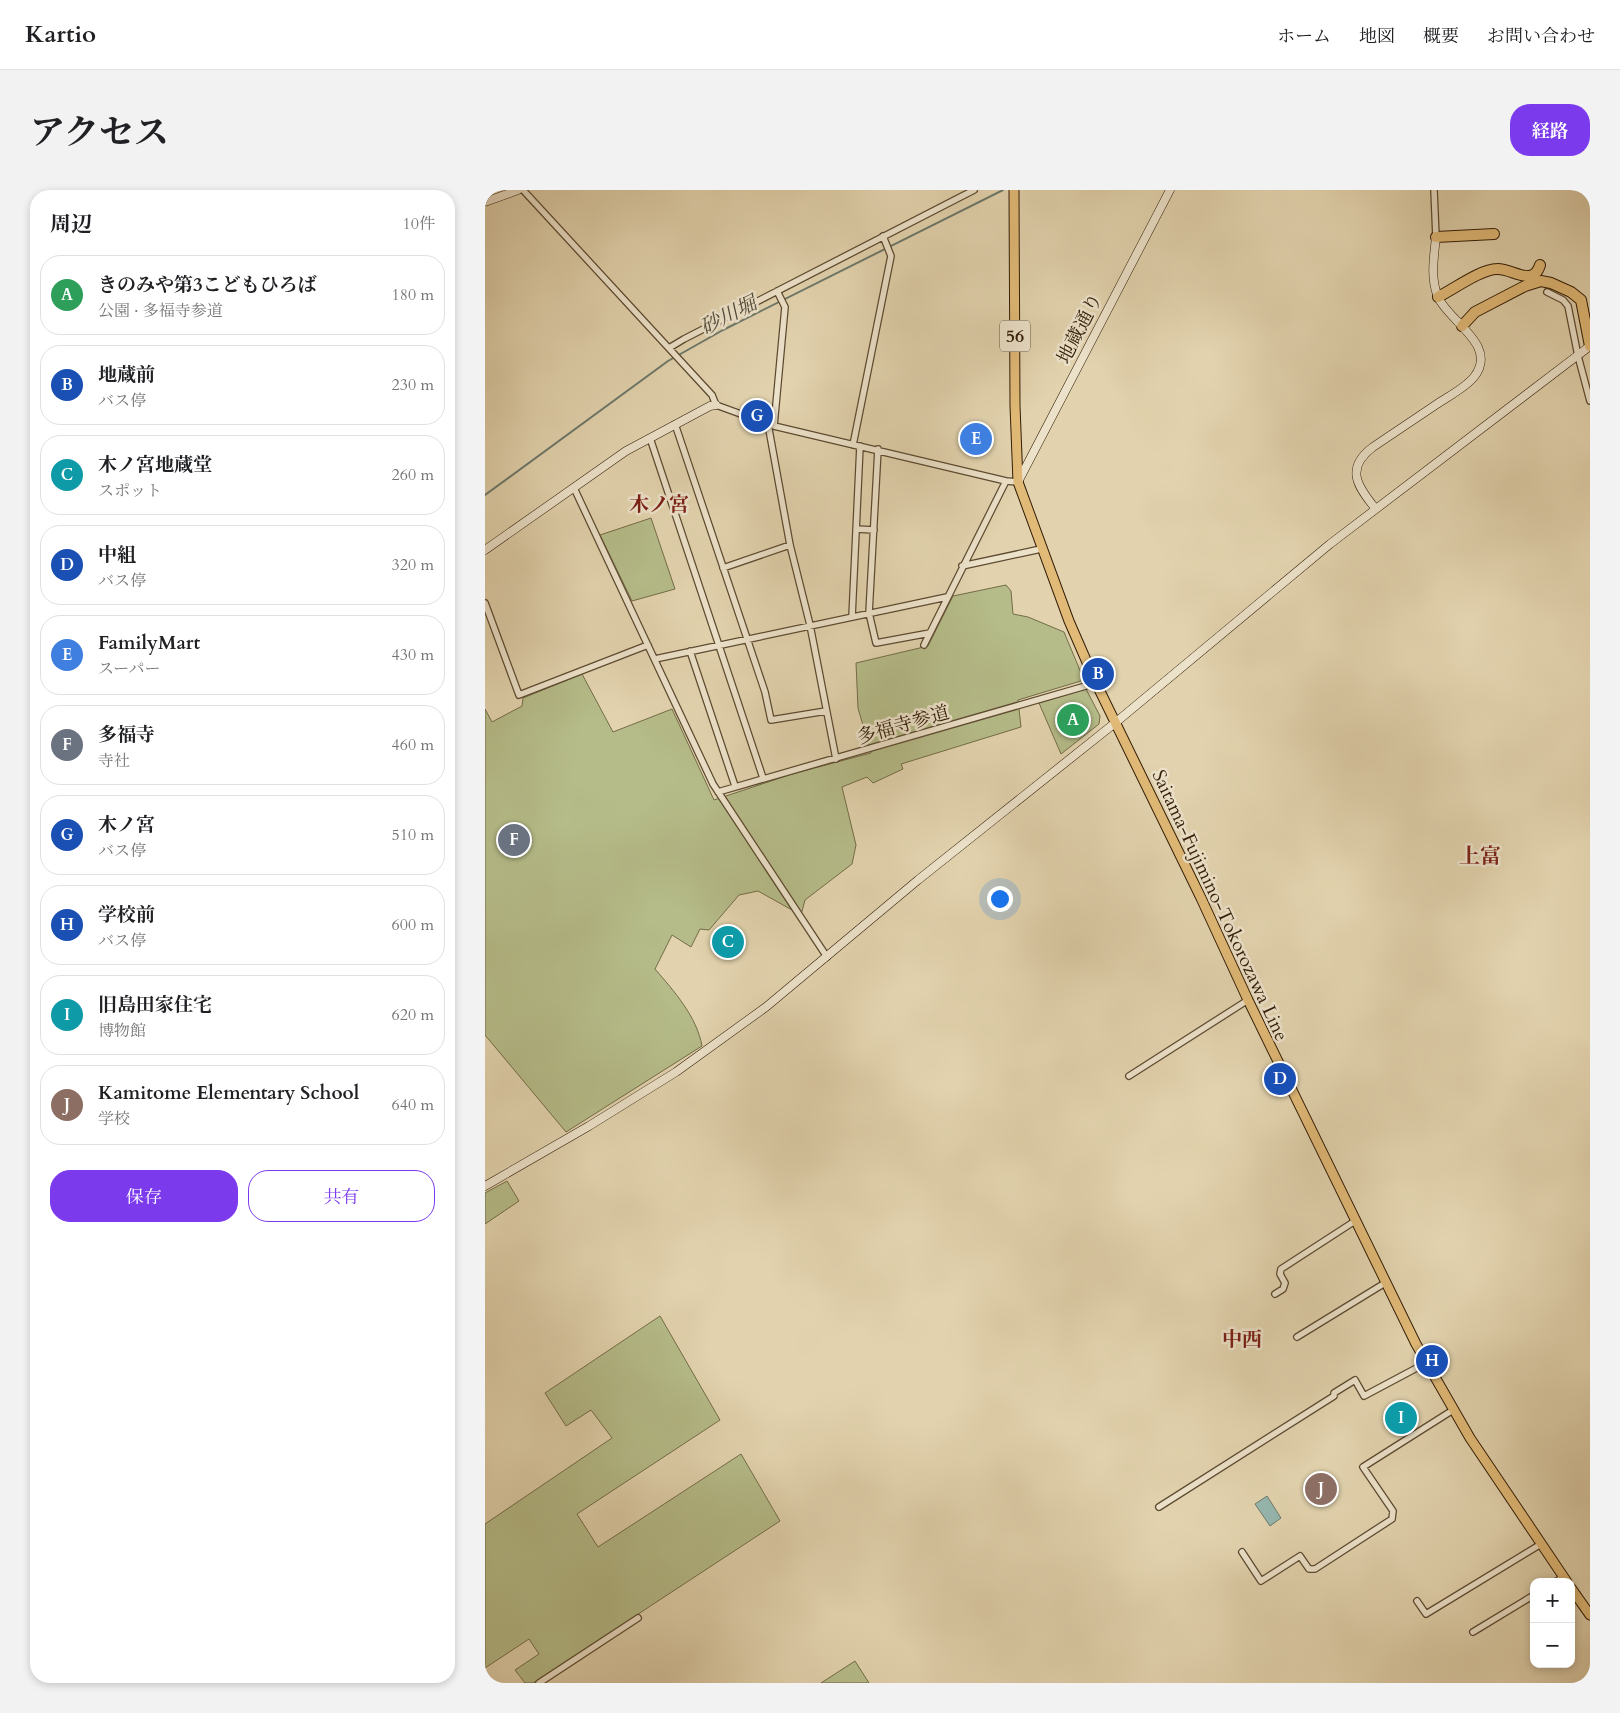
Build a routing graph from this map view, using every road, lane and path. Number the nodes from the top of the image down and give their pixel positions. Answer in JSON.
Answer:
{"nodes":[{"id":1,"x":518,"y":190,"type":"edge"},
{"id":2,"x":523,"y":190,"type":"edge"},
{"id":3,"x":973,"y":190,"type":"edge"},
{"id":4,"x":1014,"y":190,"type":"edge"},
{"id":5,"x":1169,"y":190,"type":"edge"},
{"id":6,"x":1434,"y":190,"type":"edge"},
{"id":7,"x":485,"y":202,"type":"edge"},
{"id":8,"x":1494,"y":234,"type":"dead end"},
{"id":9,"x":883,"y":236,"type":"junction"},
{"id":10,"x":1436,"y":237,"type":"junction"},
{"id":11,"x":1540,"y":265,"type":"dead end"},
{"id":12,"x":778,"y":292,"type":"junction"},
{"id":13,"x":1547,"y":292,"type":"dead end"},
{"id":14,"x":1438,"y":297,"type":"junction"},
{"id":15,"x":1462,"y":326,"type":"junction"},
{"id":16,"x":670,"y":349,"type":"junction"},
{"id":17,"x":1584,"y":351,"type":"edge"},
{"id":18,"x":1590,"y":401,"type":"edge"},
{"id":19,"x":716,"y":405,"type":"junction"},
{"id":20,"x":675,"y":424,"type":"junction"},
{"id":21,"x":771,"y":425,"type":"junction"},
{"id":22,"x":650,"y":438,"type":"junction"},
{"id":23,"x":856,"y":446,"type":"junction"},
{"id":24,"x":878,"y":449,"type":"junction"},
{"id":25,"x":1006,"y":481,"type":"junction"},
{"id":26,"x":1018,"y":482,"type":"junction"},
{"id":27,"x":574,"y":488,"type":"junction"},
{"id":28,"x":1375,"y":508,"type":"junction"},
{"id":29,"x":856,"y":529,"type":"junction"},
{"id":30,"x":874,"y":530,"type":"junction"},
{"id":31,"x":790,"y":544,"type":"junction"},
{"id":32,"x":1041,"y":548,"type":"junction"},
{"id":33,"x":485,"y":550,"type":"edge"},
{"id":34,"x":962,"y":566,"type":"junction"},
{"id":35,"x":723,"y":568,"type":"junction"},
{"id":36,"x":947,"y":597,"type":"junction"},
{"id":37,"x":485,"y":603,"type":"edge"},
{"id":38,"x":869,"y":613,"type":"junction"},
{"id":39,"x":852,"y":617,"type":"junction"},
{"id":40,"x":810,"y":625,"type":"junction"},
{"id":41,"x":930,"y":632,"type":"junction"},
{"id":42,"x":746,"y":639,"type":"junction"},
{"id":43,"x":648,"y":645,"type":"junction"},
{"id":44,"x":719,"y":645,"type":"junction"},
{"id":45,"x":924,"y":645,"type":"dead end"},
{"id":46,"x":690,"y":651,"type":"junction"},
{"id":47,"x":655,"y":659,"type":"junction"},
{"id":48,"x":1096,"y":683,"type":"junction"},
{"id":49,"x":827,"y":711,"type":"junction"},
{"id":50,"x":1115,"y":723,"type":"junction"},
{"id":51,"x":836,"y":758,"type":"junction"},
{"id":52,"x":763,"y":778,"type":"junction"},
{"id":53,"x":735,"y":786,"type":"junction"},
{"id":54,"x":718,"y":792,"type":"junction"},
{"id":55,"x":827,"y":957,"type":"junction"},
{"id":56,"x":1248,"y":1000,"type":"junction"},
{"id":57,"x":1129,"y":1076,"type":"dead end"},
{"id":58,"x":485,"y":1186,"type":"edge"},
{"id":59,"x":1355,"y":1221,"type":"junction"},
{"id":60,"x":1385,"y":1283,"type":"junction"},
{"id":61,"x":1275,"y":1294,"type":"dead end"},
{"id":62,"x":1297,"y":1337,"type":"dead end"},
{"id":63,"x":1426,"y":1363,"type":"junction"},
{"id":64,"x":1453,"y":1410,"type":"junction"},
{"id":65,"x":1159,"y":1507,"type":"dead end"},
{"id":66,"x":1541,"y":1544,"type":"junction"},
{"id":67,"x":1242,"y":1552,"type":"dead end"},
{"id":68,"x":1561,"y":1578,"type":"edge"},
{"id":69,"x":1575,"y":1594,"type":"edge"},
{"id":70,"x":1530,"y":1597,"type":"edge"},
{"id":71,"x":1417,"y":1601,"type":"dead end"},
{"id":72,"x":1590,"y":1615,"type":"edge"},
{"id":73,"x":638,"y":1618,"type":"dead end"},
{"id":74,"x":1473,"y":1632,"type":"dead end"},
{"id":75,"x":539,"y":1683,"type":"edge"}],
"edges":[{"from":1,"to":7,"type":"street"},
{"from":2,"to":16,"type":"street"},
{"from":3,"to":9,"type":"street"},
{"from":4,"to":26,"type":"main road","name":"Saitama-Fujimino-Tokorozawa Line","number":"56"},
{"from":5,"to":26,"type":"street","name":"地蔵通り"},
{"from":6,"to":10,"type":"street"},
{"from":8,"to":10,"type":"highway"},
{"from":9,"to":12,"type":"street"},
{"from":9,"to":23,"type":"street"},
{"from":10,"to":14,"type":"street"},
{"from":11,"to":14,"type":"highway"},
{"from":12,"to":16,"type":"street"},
{"from":12,"to":21,"type":"street"},
{"from":13,"to":17,"type":"street"},
{"from":14,"to":15,"type":"street"},
{"from":15,"to":17,"type":"highway"},
{"from":15,"to":28,"type":"street"},
{"from":16,"to":19,"type":"street"},
{"from":17,"to":18,"type":"street"},
{"from":17,"to":28,"type":"street"},
{"from":19,"to":20,"type":"street"},
{"from":19,"to":21,"type":"street"},
{"from":20,"to":22,"type":"street"},
{"from":20,"to":35,"type":"street"},
{"from":21,"to":23,"type":"street"},
{"from":21,"to":31,"type":"street"},
{"from":22,"to":27,"type":"street"},
{"from":22,"to":44,"type":"street"},
{"from":23,"to":24,"type":"street"},
{"from":23,"to":29,"type":"street"},
{"from":24,"to":25,"type":"street"},
{"from":24,"to":30,"type":"street"},
{"from":25,"to":26,"type":"street"},
{"from":25,"to":34,"type":"street"},
{"from":26,"to":32,"type":"main road","name":"Saitama-Fujimino-Tokorozawa Line","number":"56"},
{"from":27,"to":33,"type":"street"},
{"from":27,"to":43,"type":"street"},
{"from":28,"to":50,"type":"street"},
{"from":29,"to":30,"type":"street"},
{"from":29,"to":39,"type":"street"},
{"from":30,"to":38,"type":"street"},
{"from":31,"to":35,"type":"street"},
{"from":31,"to":40,"type":"street"},
{"from":32,"to":34,"type":"street"},
{"from":32,"to":48,"type":"main road","name":"Saitama-Fujimino-Tokorozawa Line","number":"56"},
{"from":34,"to":36,"type":"street"},
{"from":35,"to":42,"type":"street"},
{"from":36,"to":38,"type":"street"},
{"from":36,"to":41,"type":"street"},
{"from":37,"to":43,"type":"street"},
{"from":38,"to":39,"type":"street"},
{"from":38,"to":41,"type":"street"},
{"from":39,"to":40,"type":"street"},
{"from":40,"to":42,"type":"street"},
{"from":40,"to":49,"type":"street"},
{"from":41,"to":45,"type":"street"},
{"from":42,"to":44,"type":"street"},
{"from":42,"to":49,"type":"street"},
{"from":43,"to":47,"type":"street"},
{"from":44,"to":46,"type":"street"},
{"from":44,"to":52,"type":"street"},
{"from":46,"to":47,"type":"street"},
{"from":46,"to":53,"type":"street"},
{"from":47,"to":54,"type":"street"},
{"from":48,"to":50,"type":"main road","name":"Saitama-Fujimino-Tokorozawa Line","number":"56"},
{"from":48,"to":51,"type":"street","name":"多福寺参道"},
{"from":49,"to":51,"type":"street"},
{"from":50,"to":55,"type":"street"},
{"from":50,"to":56,"type":"main road","name":"Saitama-Fujimino-Tokorozawa Line","number":"56"},
{"from":51,"to":52,"type":"street","name":"多福寺参道"},
{"from":52,"to":53,"type":"street","name":"多福寺参道"},
{"from":53,"to":54,"type":"street","name":"多福寺参道"},
{"from":54,"to":55,"type":"street"},
{"from":55,"to":58,"type":"street"},
{"from":56,"to":57,"type":"street"},
{"from":56,"to":59,"type":"main road","name":"Saitama-Fujimino-Tokorozawa Line","number":"56"},
{"from":59,"to":60,"type":"main road","name":"Saitama-Fujimino-Tokorozawa Line","number":"56"},
{"from":59,"to":61,"type":"street"},
{"from":60,"to":62,"type":"street"},
{"from":60,"to":63,"type":"main road","name":"Saitama-Fujimino-Tokorozawa Line","number":"56"},
{"from":63,"to":64,"type":"main road","name":"Saitama-Fujimino-Tokorozawa Line","number":"56"},
{"from":63,"to":65,"type":"street"},
{"from":64,"to":66,"type":"main road","name":"Saitama-Fujimino-Tokorozawa Line","number":"56"},
{"from":64,"to":67,"type":"street"},
{"from":66,"to":68,"type":"main road","name":"Saitama-Fujimino-Tokorozawa Line","number":"56"},
{"from":66,"to":71,"type":"street"},
{"from":69,"to":72,"type":"main road"},
{"from":70,"to":74,"type":"street"},
{"from":73,"to":75,"type":"street"}]}
